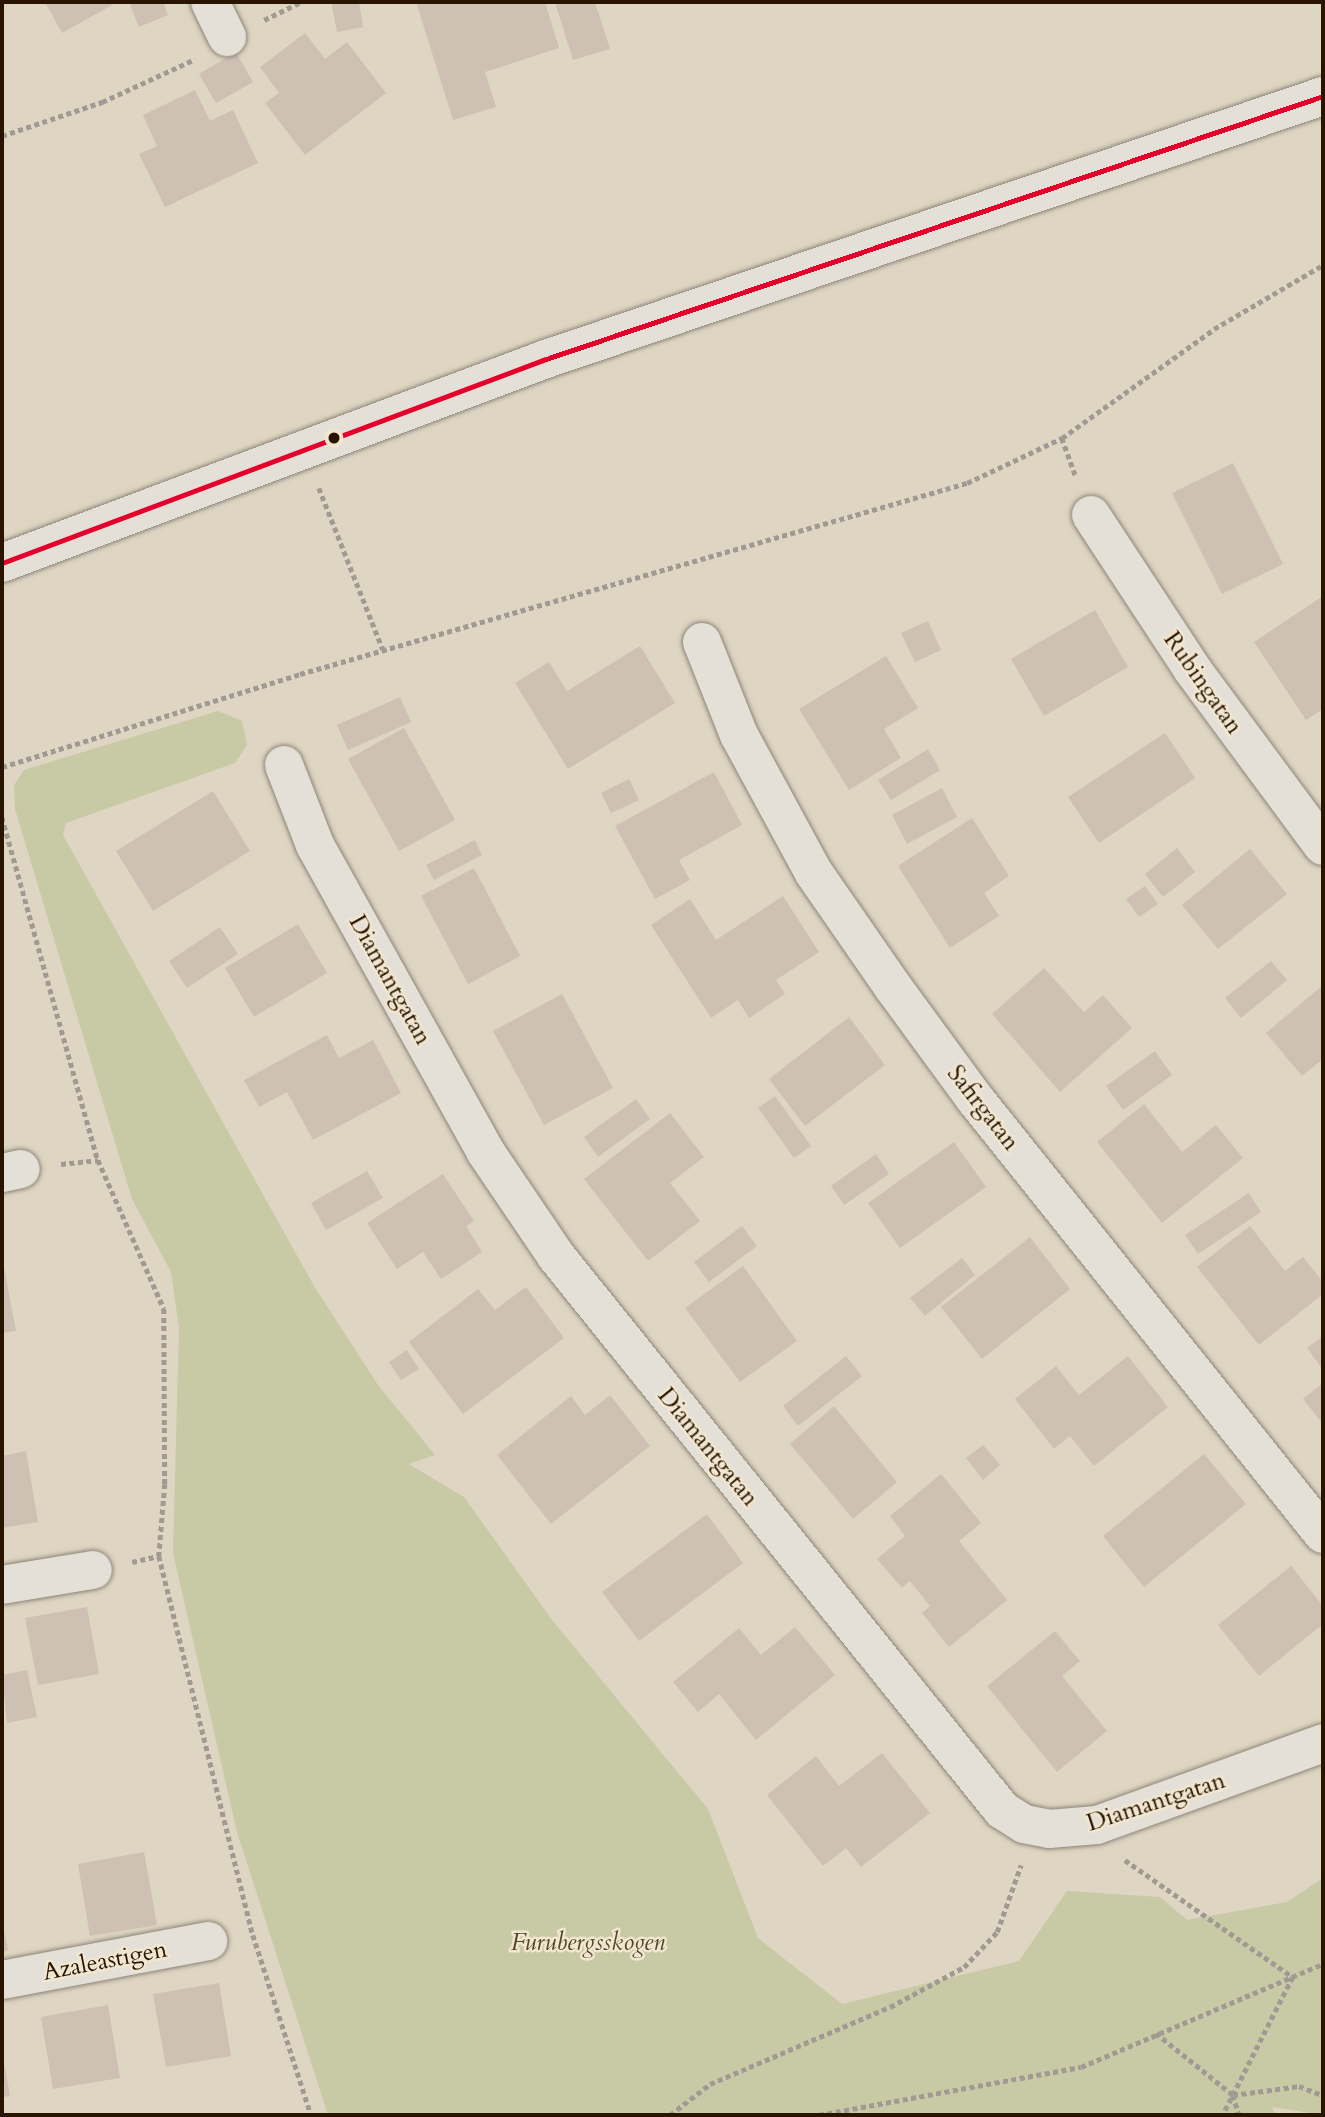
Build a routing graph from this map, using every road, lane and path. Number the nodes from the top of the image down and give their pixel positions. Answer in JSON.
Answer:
{"nodes":[{"id":1,"x":209,"y":2,"type":"edge"},
{"id":2,"x":301,"y":2,"type":"edge"},
{"id":3,"x":228,"y":37,"type":"junction"},
{"id":4,"x":1323,"y":96,"type":"edge"},
{"id":5,"x":2,"y":136,"type":"edge"},
{"id":6,"x":1323,"y":265,"type":"edge"},
{"id":7,"x":318,"y":484,"type":"dead end"},
{"id":8,"x":1091,"y":515,"type":"dead end"},
{"id":9,"x":2,"y":563,"type":"edge"},
{"id":10,"x":702,"y":642,"type":"dead end"},
{"id":11,"x":383,"y":650,"type":"junction"},
{"id":12,"x":284,"y":765,"type":"dead end"},
{"id":13,"x":2,"y":767,"type":"edge"},
{"id":14,"x":2,"y":817,"type":"edge"},
{"id":15,"x":1323,"y":846,"type":"edge"},
{"id":16,"x":1323,"y":1535,"type":"edge"},
{"id":17,"x":93,"y":1570,"type":"dead end"},
{"id":18,"x":2,"y":1585,"type":"edge"},
{"id":19,"x":1323,"y":1743,"type":"edge"},
{"id":20,"x":1024,"y":1824,"type":"junction"},
{"id":21,"x":1079,"y":1828,"type":"junction"},
{"id":22,"x":208,"y":1941,"type":"dead end"},
{"id":23,"x":1323,"y":1964,"type":"edge"},
{"id":24,"x":1293,"y":1977,"type":"junction"},
{"id":25,"x":2,"y":1980,"type":"edge"},
{"id":26,"x":1156,"y":2033,"type":"junction"},
{"id":27,"x":1233,"y":2095,"type":"junction"},
{"id":28,"x":1323,"y":2095,"type":"edge"},
{"id":29,"x":311,"y":2115,"type":"edge"},
{"id":30,"x":670,"y":2115,"type":"edge"},
{"id":31,"x":819,"y":2115,"type":"edge"},
{"id":32,"x":1223,"y":2115,"type":"edge"},
{"id":33,"x":1239,"y":2115,"type":"edge"}],
"edges":[{"from":1,"to":3,"type":"street"},
{"from":2,"to":3,"type":"path"},
{"from":3,"to":5,"type":"path"},
{"from":4,"to":9,"type":"street"},
{"from":6,"to":11,"type":"path"},
{"from":7,"to":11,"type":"path"},
{"from":8,"to":15,"type":"street","name":"Rubingatan"},
{"from":10,"to":16,"type":"street","name":"Safirgatan"},
{"from":11,"to":13,"type":"path"},
{"from":12,"to":20,"type":"street","name":"Diamantgatan"},
{"from":14,"to":29,"type":"path"},
{"from":17,"to":18,"type":"street"},
{"from":19,"to":21,"type":"street","name":"Diamantgatan"},
{"from":20,"to":21,"type":"street","name":"Diamantgatan"},
{"from":20,"to":30,"type":"path"},
{"from":21,"to":24,"type":"path"},
{"from":22,"to":25,"type":"street","name":"Azaleastigen"},
{"from":23,"to":24,"type":"path"},
{"from":24,"to":26,"type":"path"},
{"from":24,"to":27,"type":"path"},
{"from":26,"to":27,"type":"path"},
{"from":26,"to":31,"type":"path"},
{"from":27,"to":28,"type":"path"},
{"from":27,"to":32,"type":"path"},
{"from":27,"to":33,"type":"path"}]}
